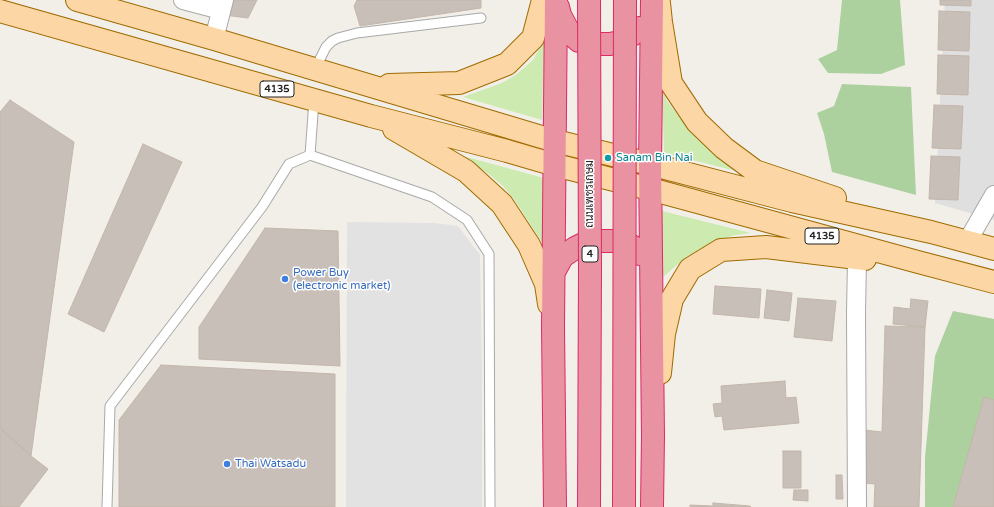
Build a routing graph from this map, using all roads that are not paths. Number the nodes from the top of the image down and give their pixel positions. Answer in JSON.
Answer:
{"nodes":[{"id":1,"x":183,"y":0,"type":"edge"},
{"id":2,"x":589,"y":0,"type":"edge"},
{"id":3,"x":625,"y":0,"type":"edge"},
{"id":4,"x":87,"y":1,"type":"edge"},
{"id":5,"x":552,"y":1,"type":"edge"},
{"id":6,"x":223,"y":5,"type":"edge"},
{"id":7,"x":654,"y":5,"type":"edge"},
{"id":8,"x":0,"y":11,"type":"edge"},
{"id":9,"x":481,"y":18,"type":"dead end"},
{"id":10,"x":214,"y":39,"type":"junction"},
{"id":11,"x":315,"y":69,"type":"junction"},
{"id":12,"x":370,"y":86,"type":"junction"},
{"id":13,"x":314,"y":100,"type":"junction"},
{"id":14,"x":371,"y":116,"type":"junction"},
{"id":15,"x":555,"y":141,"type":"junction"},
{"id":16,"x":310,"y":155,"type":"junction"},
{"id":17,"x":650,"y":164,"type":"junction"},
{"id":18,"x":555,"y":165,"type":"junction"},
{"id":19,"x":650,"y":189,"type":"junction"},
{"id":20,"x":994,"y":195,"type":"edge"},
{"id":21,"x":931,"y":232,"type":"junction"},
{"id":22,"x":967,"y":242,"type":"junction"},
{"id":23,"x":994,"y":249,"type":"edge"},
{"id":24,"x":857,"y":259,"type":"junction"},
{"id":25,"x":918,"y":262,"type":"junction"},
{"id":26,"x":554,"y":272,"type":"junction"},
{"id":27,"x":651,"y":279,"type":"junction"},
{"id":28,"x":994,"y":282,"type":"edge"},
{"id":29,"x":553,"y":326,"type":"junction"},
{"id":30,"x":653,"y":436,"type":"junction"},
{"id":31,"x":107,"y":507,"type":"edge"},
{"id":32,"x":490,"y":507,"type":"edge"},
{"id":33,"x":555,"y":507,"type":"edge"},
{"id":34,"x":589,"y":507,"type":"edge"},
{"id":35,"x":624,"y":507,"type":"edge"},
{"id":36,"x":652,"y":507,"type":"edge"},
{"id":37,"x":857,"y":507,"type":"edge"}],
"edges":[{"from":1,"to":6,"type":"street"},
{"from":2,"to":34,"type":"highway","name":"ถนนเพชรเกษม","number":"4","bridge":true},
{"from":3,"to":35,"type":"highway","bridge":true},
{"from":4,"to":10,"type":"main road","number":"4135"},
{"from":5,"to":7,"type":"highway"},
{"from":5,"to":12,"type":"main road"},
{"from":5,"to":15,"type":"highway"},
{"from":6,"to":10,"type":"street"},
{"from":7,"to":17,"type":"highway"},
{"from":7,"to":21,"type":"main road"},
{"from":8,"to":13,"type":"main road","number":"4135"},
{"from":9,"to":11,"type":"lane"},
{"from":10,"to":11,"type":"main road","number":"4135"},
{"from":11,"to":12,"type":"main road","number":"4135"},
{"from":12,"to":15,"type":"main road","number":"4135"},
{"from":13,"to":14,"type":"main road","number":"4135"},
{"from":13,"to":16,"type":"lane"},
{"from":14,"to":18,"type":"main road","number":"4135"},
{"from":14,"to":29,"type":"main road"},
{"from":15,"to":17,"type":"main road","number":"4135"},
{"from":15,"to":18,"type":"highway"},
{"from":16,"to":31,"type":"lane"},
{"from":16,"to":32,"type":"lane"},
{"from":17,"to":19,"type":"highway"},
{"from":17,"to":21,"type":"main road","number":"4135"},
{"from":18,"to":19,"type":"main road","number":"4135"},
{"from":18,"to":26,"type":"highway"},
{"from":19,"to":25,"type":"main road","number":"4135"},
{"from":19,"to":27,"type":"highway"},
{"from":20,"to":22,"type":"street"},
{"from":21,"to":22,"type":"main road","number":"4135"},
{"from":22,"to":23,"type":"main road","number":"4135"},
{"from":24,"to":25,"type":"main road"},
{"from":24,"to":30,"type":"main road"},
{"from":24,"to":37,"type":"street"},
{"from":25,"to":28,"type":"main road","number":"4135"},
{"from":26,"to":27,"type":"highway"},
{"from":26,"to":29,"type":"highway"},
{"from":27,"to":30,"type":"highway"},
{"from":29,"to":33,"type":"highway"},
{"from":30,"to":36,"type":"highway"}]}
